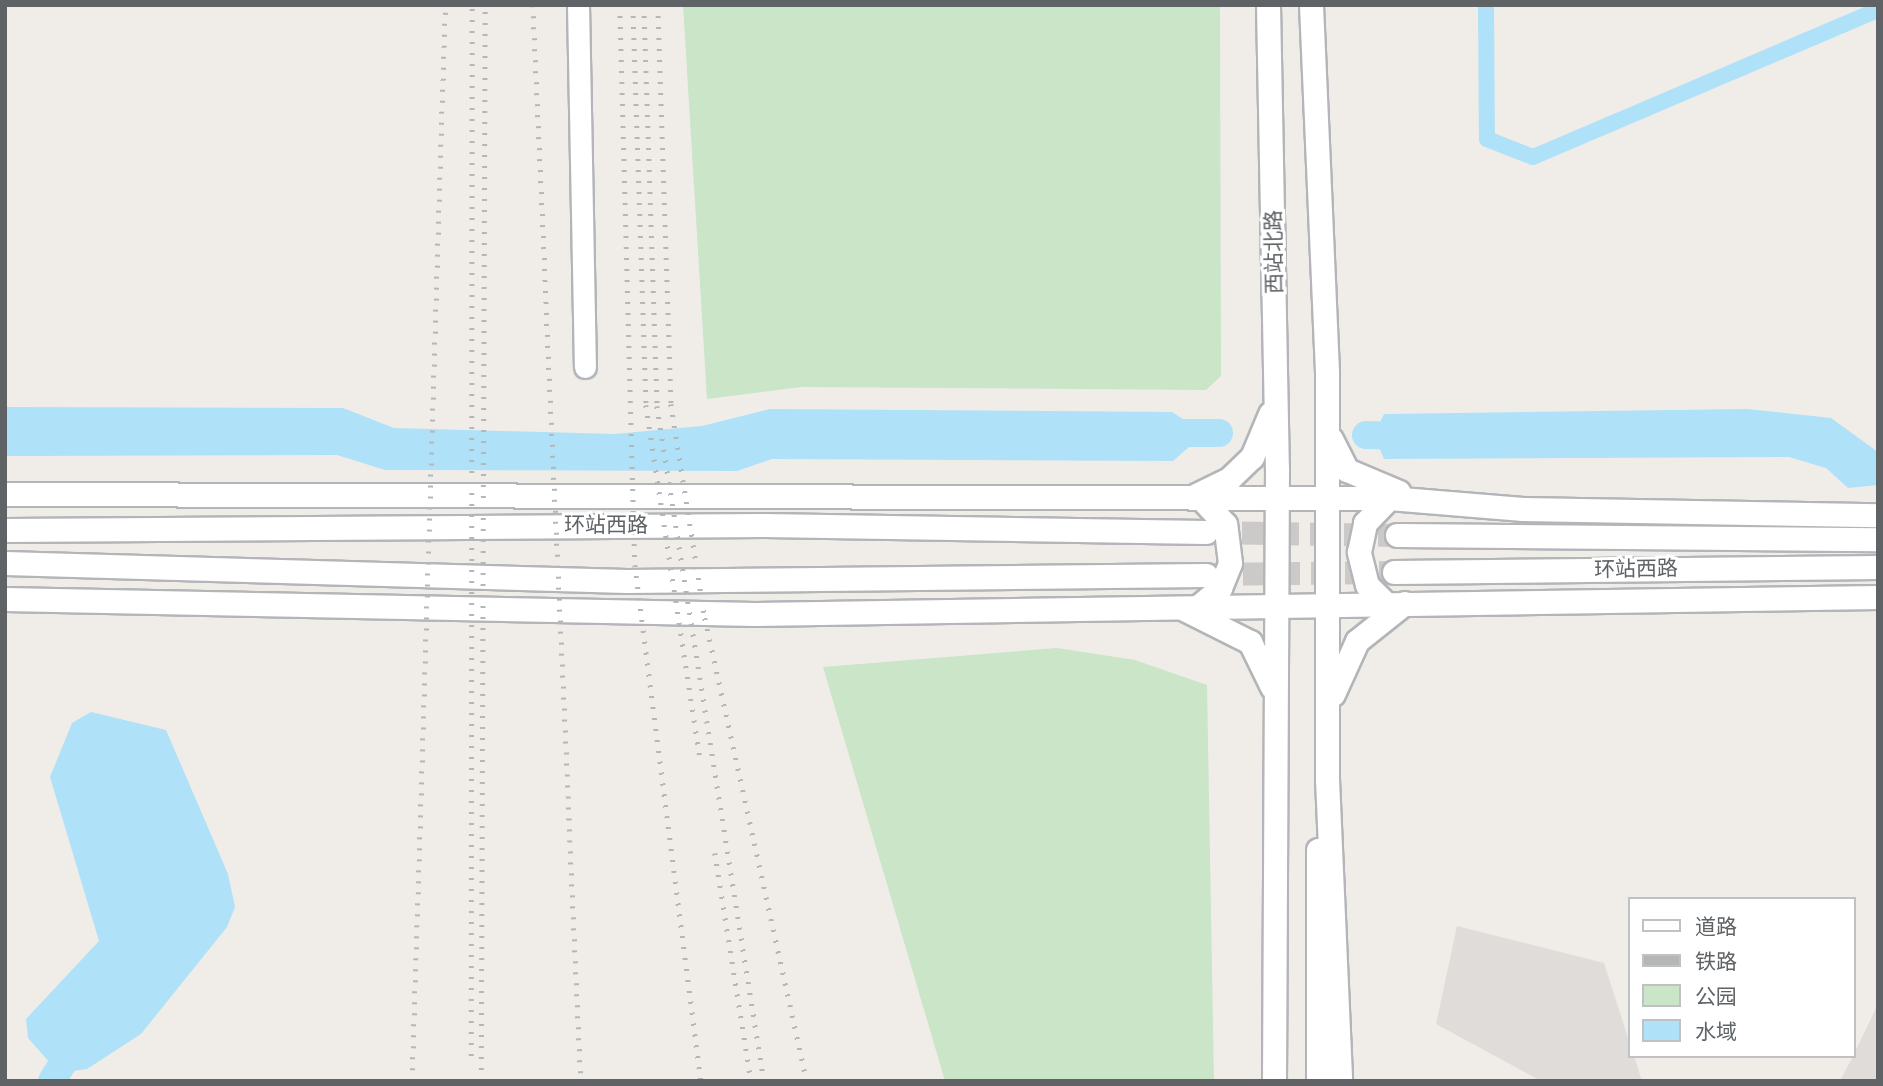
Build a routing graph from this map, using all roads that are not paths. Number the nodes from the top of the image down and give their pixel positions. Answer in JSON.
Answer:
{"nodes":[{"id":1,"x":578,"y":5,"type":"edge"},
{"id":2,"x":1268,"y":5,"type":"edge"},
{"id":3,"x":1311,"y":5,"type":"edge"},
{"id":4,"x":585,"y":367,"type":"dead end"},
{"id":5,"x":1277,"y":385,"type":"junction"},
{"id":6,"x":1327,"y":402,"type":"junction"},
{"id":7,"x":10,"y":497,"type":"edge"},
{"id":8,"x":1389,"y":498,"type":"junction"},
{"id":9,"x":1192,"y":499,"type":"junction"},
{"id":10,"x":1277,"y":499,"type":"junction"},
{"id":11,"x":1326,"y":499,"type":"junction"},
{"id":12,"x":1420,"y":503,"type":"junction"},
{"id":13,"x":1878,"y":515,"type":"edge"},
{"id":14,"x":5,"y":530,"type":"edge"},
{"id":15,"x":1206,"y":532,"type":"tunnel mouth"},
{"id":16,"x":1397,"y":535,"type":"tunnel mouth"},
{"id":17,"x":1878,"y":539,"type":"edge"},
{"id":18,"x":5,"y":563,"type":"edge"},
{"id":19,"x":1878,"y":567,"type":"edge"},
{"id":20,"x":1394,"y":572,"type":"tunnel mouth"},
{"id":21,"x":1206,"y":575,"type":"tunnel mouth"},
{"id":22,"x":1878,"y":597,"type":"edge"},
{"id":23,"x":9,"y":600,"type":"edge"},
{"id":24,"x":1395,"y":603,"type":"junction"},
{"id":25,"x":1277,"y":604,"type":"junction"},
{"id":26,"x":1326,"y":604,"type":"junction"},
{"id":27,"x":1170,"y":605,"type":"junction"},
{"id":28,"x":1200,"y":605,"type":"junction"},
{"id":29,"x":1277,"y":709,"type":"junction"},
{"id":30,"x":1327,"y":721,"type":"junction"},
{"id":31,"x":1327,"y":779,"type":"junction"},
{"id":32,"x":1276,"y":1015,"type":"junction"},
{"id":33,"x":1264,"y":1081,"type":"edge"},
{"id":34,"x":1274,"y":1081,"type":"edge"},
{"id":35,"x":1318,"y":1081,"type":"edge"},
{"id":36,"x":1340,"y":1081,"type":"edge"}],
"edges":[{"from":1,"to":4,"type":"street"},
{"from":2,"to":5,"type":"main road","name":"西站北路"},
{"from":3,"to":6,"type":"main road"},
{"from":5,"to":9,"type":"main road"},
{"from":5,"to":10,"type":"main road","name":"西站北路"},
{"from":6,"to":11,"type":"main road"},
{"from":6,"to":12,"type":"main road"},
{"from":7,"to":9,"type":"main road"},
{"from":8,"to":11,"type":"main road"},
{"from":8,"to":12,"type":"main road"},
{"from":8,"to":24,"type":"main road"},
{"from":9,"to":10,"type":"main road"},
{"from":9,"to":28,"type":"main road"},
{"from":10,"to":11,"type":"main road"},
{"from":10,"to":25,"type":"main road","name":"西站北路"},
{"from":11,"to":26,"type":"main road"},
{"from":12,"to":13,"type":"main road"},
{"from":14,"to":15,"type":"main road","name":"环站西路"},
{"from":16,"to":17,"type":"main road","name":"环站西路"},
{"from":18,"to":21,"type":"main road"},
{"from":19,"to":20,"type":"main road","name":"环站西路"},
{"from":22,"to":24,"type":"main road"},
{"from":23,"to":27,"type":"main road"},
{"from":24,"to":26,"type":"main road"},
{"from":24,"to":30,"type":"main road"},
{"from":25,"to":26,"type":"main road"},
{"from":25,"to":28,"type":"main road"},
{"from":25,"to":29,"type":"main road","name":"西站北路"},
{"from":26,"to":30,"type":"main road"},
{"from":27,"to":28,"type":"main road"},
{"from":27,"to":29,"type":"main road"},
{"from":29,"to":32,"type":"main road"},
{"from":30,"to":31,"type":"main road"},
{"from":31,"to":35,"type":"main road"},
{"from":31,"to":36,"type":"main road"},
{"from":32,"to":33,"type":"main road"},
{"from":32,"to":34,"type":"main road"}]}
